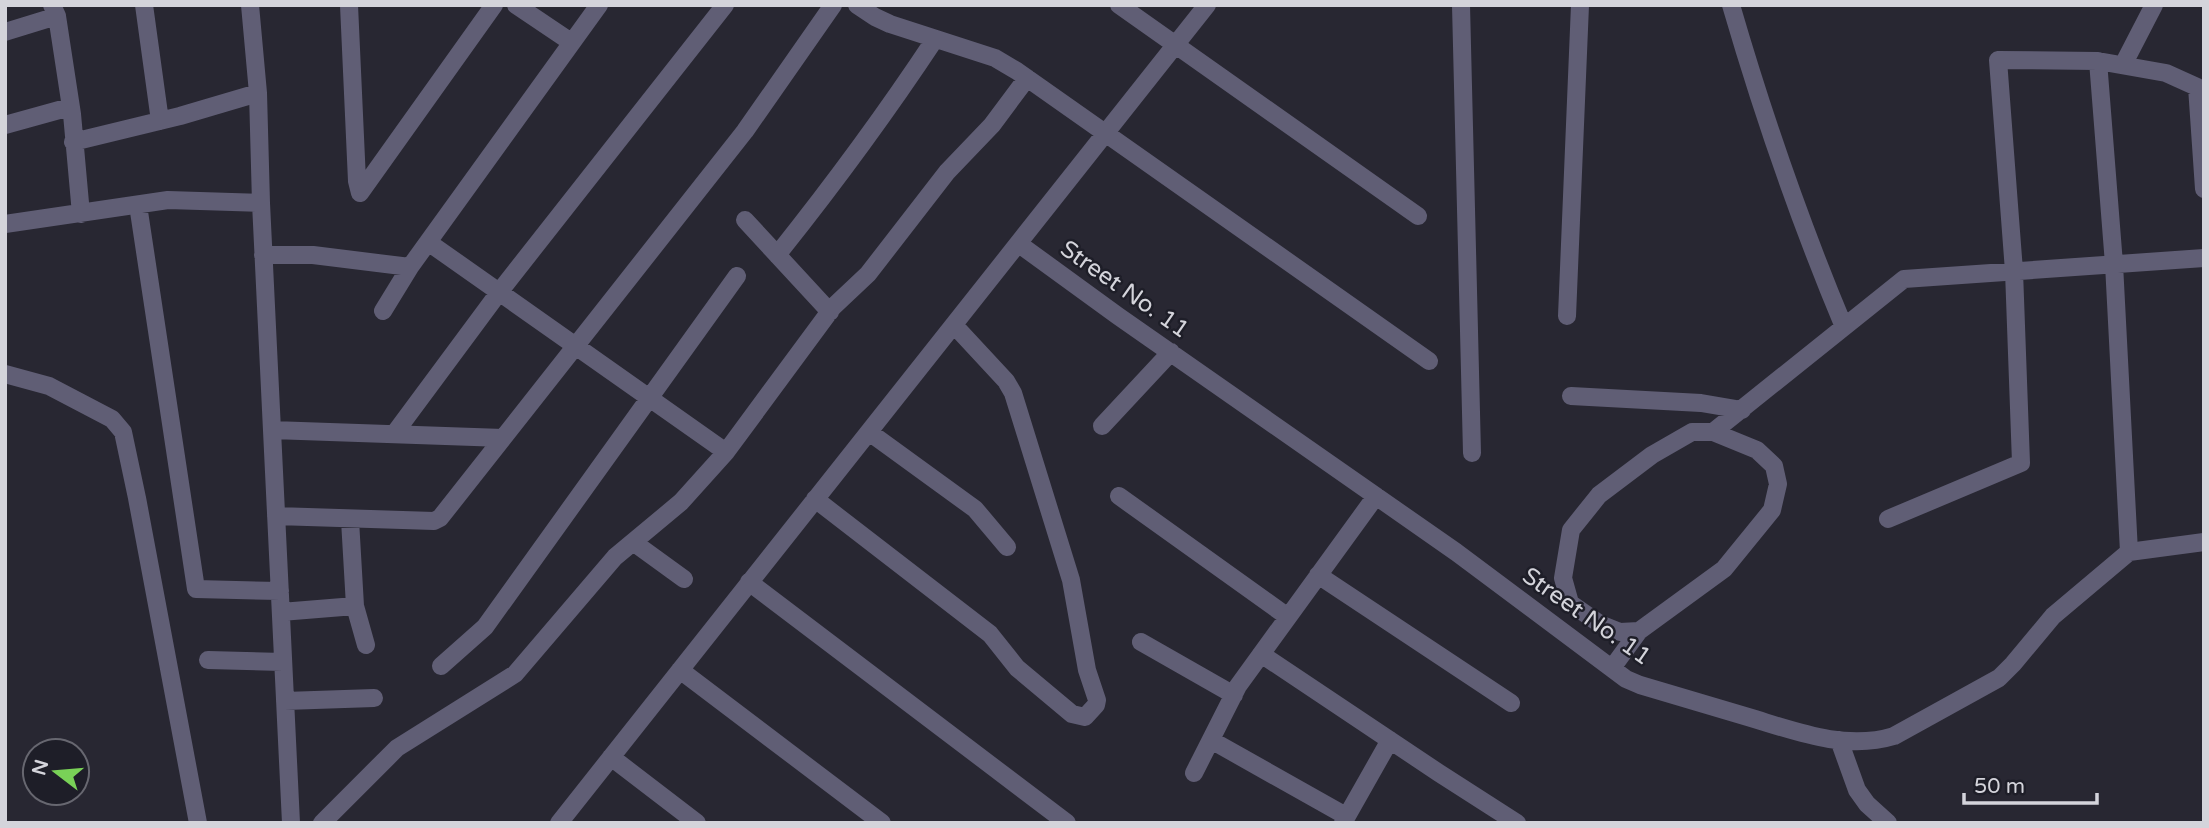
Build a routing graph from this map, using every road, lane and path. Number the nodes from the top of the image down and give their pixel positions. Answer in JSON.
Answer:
{"nodes":[{"id":1,"x":144,"y":5,"type":"edge"},
{"id":2,"x":250,"y":5,"type":"edge"},
{"id":3,"x":349,"y":5,"type":"edge"},
{"id":4,"x":494,"y":5,"type":"edge"},
{"id":5,"x":516,"y":5,"type":"edge"},
{"id":6,"x":599,"y":5,"type":"edge"},
{"id":7,"x":725,"y":5,"type":"edge"},
{"id":8,"x":833,"y":5,"type":"edge"},
{"id":9,"x":857,"y":5,"type":"edge"},
{"id":10,"x":1119,"y":5,"type":"edge"},
{"id":11,"x":1207,"y":5,"type":"edge"},
{"id":12,"x":1461,"y":5,"type":"edge"},
{"id":13,"x":1580,"y":5,"type":"edge"},
{"id":14,"x":1731,"y":5,"type":"edge"},
{"id":15,"x":2154,"y":5,"type":"edge"},
{"id":16,"x":55,"y":11,"type":"edge"},
{"id":17,"x":5,"y":32,"type":"edge"},
{"id":18,"x":935,"y":39,"type":"junction"},
{"id":19,"x":571,"y":42,"type":"junction"},
{"id":20,"x":1176,"y":44,"type":"junction"},
{"id":21,"x":2098,"y":61,"type":"junction"},
{"id":22,"x":2123,"y":65,"type":"junction"},
{"id":23,"x":1027,"y":78,"type":"junction"},
{"id":24,"x":258,"y":93,"type":"junction"},
{"id":25,"x":70,"y":107,"type":"junction"},
{"id":26,"x":160,"y":121,"type":"junction"},
{"id":27,"x":5,"y":125,"type":"edge"},
{"id":28,"x":1106,"y":134,"type":"junction"},
{"id":29,"x":73,"y":142,"type":"junction"},
{"id":30,"x":2204,"y":189,"type":"edge"},
{"id":31,"x":261,"y":203,"type":"junction"},
{"id":32,"x":138,"y":205,"type":"junction"},
{"id":33,"x":81,"y":214,"type":"junction"},
{"id":34,"x":1418,"y":216,"type":"dead end"},
{"id":35,"x":746,"y":220,"type":"dead end"},
{"id":36,"x":5,"y":224,"type":"edge"},
{"id":37,"x":428,"y":242,"type":"junction"},
{"id":38,"x":1018,"y":244,"type":"junction"},
{"id":39,"x":263,"y":255,"type":"junction"},
{"id":40,"x":777,"y":255,"type":"junction"},
{"id":41,"x":2204,"y":258,"type":"edge"},
{"id":42,"x":2114,"y":264,"type":"junction"},
{"id":43,"x":410,"y":267,"type":"junction"},
{"id":44,"x":2014,"y":271,"type":"junction"},
{"id":45,"x":737,"y":276,"type":"dead end"},
{"id":46,"x":500,"y":292,"type":"junction"},
{"id":47,"x":383,"y":311,"type":"dead end"},
{"id":48,"x":830,"y":312,"type":"junction"},
{"id":49,"x":1567,"y":316,"type":"dead end"},
{"id":50,"x":954,"y":325,"type":"junction"},
{"id":51,"x":1844,"y":327,"type":"junction"},
{"id":52,"x":577,"y":346,"type":"junction"},
{"id":53,"x":1171,"y":352,"type":"junction"},
{"id":54,"x":1429,"y":361,"type":"dead end"},
{"id":55,"x":5,"y":374,"type":"edge"},
{"id":56,"x":1571,"y":396,"type":"dead end"},
{"id":57,"x":651,"y":399,"type":"junction"},
{"id":58,"x":1742,"y":410,"type":"junction"},
{"id":59,"x":1102,"y":426,"type":"dead end"},
{"id":60,"x":272,"y":430,"type":"junction"},
{"id":61,"x":869,"y":432,"type":"junction"},
{"id":62,"x":1713,"y":432,"type":"junction"},
{"id":63,"x":394,"y":434,"type":"junction"},
{"id":64,"x":503,"y":438,"type":"junction"},
{"id":65,"x":726,"y":452,"type":"junction"},
{"id":66,"x":1472,"y":453,"type":"dead end"},
{"id":67,"x":1119,"y":496,"type":"dead end"},
{"id":68,"x":1376,"y":496,"type":"junction"},
{"id":69,"x":815,"y":499,"type":"junction"},
{"id":70,"x":276,"y":516,"type":"junction"},
{"id":71,"x":1888,"y":519,"type":"dead end"},
{"id":72,"x":350,"y":520,"type":"junction"},
{"id":73,"x":633,"y":542,"type":"junction"},
{"id":74,"x":2204,"y":542,"type":"edge"},
{"id":75,"x":1007,"y":547,"type":"dead end"},
{"id":76,"x":2129,"y":552,"type":"junction"},
{"id":77,"x":1318,"y":575,"type":"junction"},
{"id":78,"x":684,"y":579,"type":"dead end"},
{"id":79,"x":749,"y":582,"type":"junction"},
{"id":80,"x":279,"y":591,"type":"junction"},
{"id":81,"x":355,"y":606,"type":"junction"},
{"id":82,"x":281,"y":612,"type":"junction"},
{"id":83,"x":1288,"y":617,"type":"junction"},
{"id":84,"x":1639,"y":631,"type":"junction"},
{"id":85,"x":1141,"y":642,"type":"dead end"},
{"id":86,"x":366,"y":645,"type":"dead end"},
{"id":87,"x":1261,"y":653,"type":"junction"},
{"id":88,"x":208,"y":660,"type":"dead end"},
{"id":89,"x":283,"y":662,"type":"junction"},
{"id":90,"x":441,"y":666,"type":"dead end"},
{"id":91,"x":1612,"y":668,"type":"junction"},
{"id":92,"x":680,"y":670,"type":"junction"},
{"id":93,"x":1234,"y":695,"type":"junction"},
{"id":94,"x":374,"y":698,"type":"dead end"},
{"id":95,"x":285,"y":701,"type":"junction"},
{"id":96,"x":1511,"y":703,"type":"dead end"},
{"id":97,"x":1211,"y":740,"type":"junction"},
{"id":98,"x":1390,"y":740,"type":"junction"},
{"id":99,"x":1839,"y":740,"type":"junction"},
{"id":100,"x":611,"y":757,"type":"junction"},
{"id":101,"x":1194,"y":774,"type":"dead end"},
{"id":102,"x":1344,"y":820,"type":"edge"},
{"id":103,"x":198,"y":823,"type":"edge"},
{"id":104,"x":291,"y":823,"type":"edge"},
{"id":105,"x":322,"y":823,"type":"edge"},
{"id":106,"x":559,"y":823,"type":"edge"},
{"id":107,"x":697,"y":823,"type":"edge"},
{"id":108,"x":882,"y":823,"type":"edge"},
{"id":109,"x":1067,"y":823,"type":"edge"},
{"id":110,"x":1517,"y":823,"type":"edge"},
{"id":111,"x":1888,"y":823,"type":"edge"}],
"edges":[{"from":1,"to":26,"type":"street"},
{"from":2,"to":24,"type":"street"},
{"from":3,"to":4,"type":"street"},
{"from":5,"to":19,"type":"street"},
{"from":6,"to":19,"type":"street"},
{"from":7,"to":46,"type":"street"},
{"from":8,"to":52,"type":"street"},
{"from":9,"to":18,"type":"street"},
{"from":10,"to":20,"type":"street"},
{"from":11,"to":20,"type":"street"},
{"from":12,"to":66,"type":"street"},
{"from":13,"to":49,"type":"street"},
{"from":14,"to":51,"type":"street"},
{"from":15,"to":22,"type":"street"},
{"from":16,"to":17,"type":"street"},
{"from":16,"to":25,"type":"street"},
{"from":18,"to":23,"type":"street"},
{"from":18,"to":40,"type":"street"},
{"from":19,"to":37,"type":"street"},
{"from":20,"to":28,"type":"street"},
{"from":20,"to":34,"type":"street"},
{"from":21,"to":22,"type":"street"},
{"from":21,"to":42,"type":"street"},
{"from":21,"to":44,"type":"street"},
{"from":22,"to":30,"type":"street"},
{"from":23,"to":28,"type":"street"},
{"from":23,"to":48,"type":"street"},
{"from":24,"to":26,"type":"street"},
{"from":24,"to":31,"type":"street"},
{"from":25,"to":27,"type":"street"},
{"from":25,"to":29,"type":"street"},
{"from":26,"to":29,"type":"street"},
{"from":28,"to":38,"type":"street"},
{"from":28,"to":54,"type":"street"},
{"from":29,"to":33,"type":"street"},
{"from":31,"to":32,"type":"street"},
{"from":31,"to":39,"type":"street"},
{"from":32,"to":33,"type":"street"},
{"from":32,"to":80,"type":"street"},
{"from":33,"to":36,"type":"street"},
{"from":35,"to":40,"type":"street"},
{"from":37,"to":43,"type":"street"},
{"from":37,"to":46,"type":"street"},
{"from":38,"to":50,"type":"street"},
{"from":38,"to":53,"type":"street","name":"Street No. 11"},
{"from":39,"to":43,"type":"street"},
{"from":39,"to":60,"type":"street"},
{"from":40,"to":48,"type":"street"},
{"from":41,"to":42,"type":"street"},
{"from":42,"to":44,"type":"street"},
{"from":42,"to":76,"type":"street"},
{"from":43,"to":47,"type":"street"},
{"from":44,"to":51,"type":"street"},
{"from":44,"to":71,"type":"street"},
{"from":45,"to":57,"type":"street"},
{"from":46,"to":52,"type":"street"},
{"from":46,"to":63,"type":"street"},
{"from":48,"to":65,"type":"street"},
{"from":50,"to":61,"type":"street"},
{"from":50,"to":69,"type":"street"},
{"from":51,"to":58,"type":"street"},
{"from":52,"to":57,"type":"street"},
{"from":52,"to":64,"type":"street"},
{"from":53,"to":59,"type":"street"},
{"from":53,"to":68,"type":"street","name":"Street No. 11"},
{"from":55,"to":103,"type":"street"},
{"from":56,"to":58,"type":"street"},
{"from":57,"to":65,"type":"street"},
{"from":57,"to":90,"type":"street"},
{"from":58,"to":62,"type":"street"},
{"from":60,"to":63,"type":"street"},
{"from":60,"to":70,"type":"street"},
{"from":61,"to":69,"type":"street"},
{"from":61,"to":75,"type":"street"},
{"from":62,"to":84,"type":"street"},
{"from":62,"to":84,"type":"street"},
{"from":63,"to":64,"type":"street"},
{"from":64,"to":72,"type":"street"},
{"from":65,"to":73,"type":"street"},
{"from":67,"to":83,"type":"street"},
{"from":68,"to":77,"type":"street"},
{"from":68,"to":91,"type":"street","name":"Street No. 11"},
{"from":69,"to":79,"type":"street"},
{"from":70,"to":72,"type":"street"},
{"from":70,"to":80,"type":"street"},
{"from":72,"to":81,"type":"street"},
{"from":73,"to":78,"type":"street"},
{"from":73,"to":105,"type":"street"},
{"from":74,"to":76,"type":"street"},
{"from":76,"to":99,"type":"street","name":"Street No. 11"},
{"from":77,"to":83,"type":"street"},
{"from":77,"to":96,"type":"street"},
{"from":79,"to":92,"type":"street"},
{"from":79,"to":109,"type":"street"},
{"from":80,"to":82,"type":"street"},
{"from":81,"to":82,"type":"street"},
{"from":81,"to":86,"type":"street"},
{"from":82,"to":89,"type":"street"},
{"from":83,"to":87,"type":"street"},
{"from":84,"to":91,"type":"street"},
{"from":85,"to":93,"type":"street"},
{"from":87,"to":93,"type":"street"},
{"from":87,"to":98,"type":"street"},
{"from":88,"to":89,"type":"street"},
{"from":89,"to":95,"type":"street"},
{"from":91,"to":99,"type":"street","name":"Street No. 11"},
{"from":92,"to":100,"type":"street"},
{"from":92,"to":108,"type":"street"},
{"from":93,"to":97,"type":"street"},
{"from":94,"to":95,"type":"street"},
{"from":95,"to":104,"type":"street"},
{"from":97,"to":101,"type":"street"},
{"from":97,"to":102,"type":"street"},
{"from":98,"to":102,"type":"street"},
{"from":98,"to":110,"type":"street"},
{"from":99,"to":111,"type":"street"},
{"from":100,"to":106,"type":"street"},
{"from":100,"to":107,"type":"street"}]}
